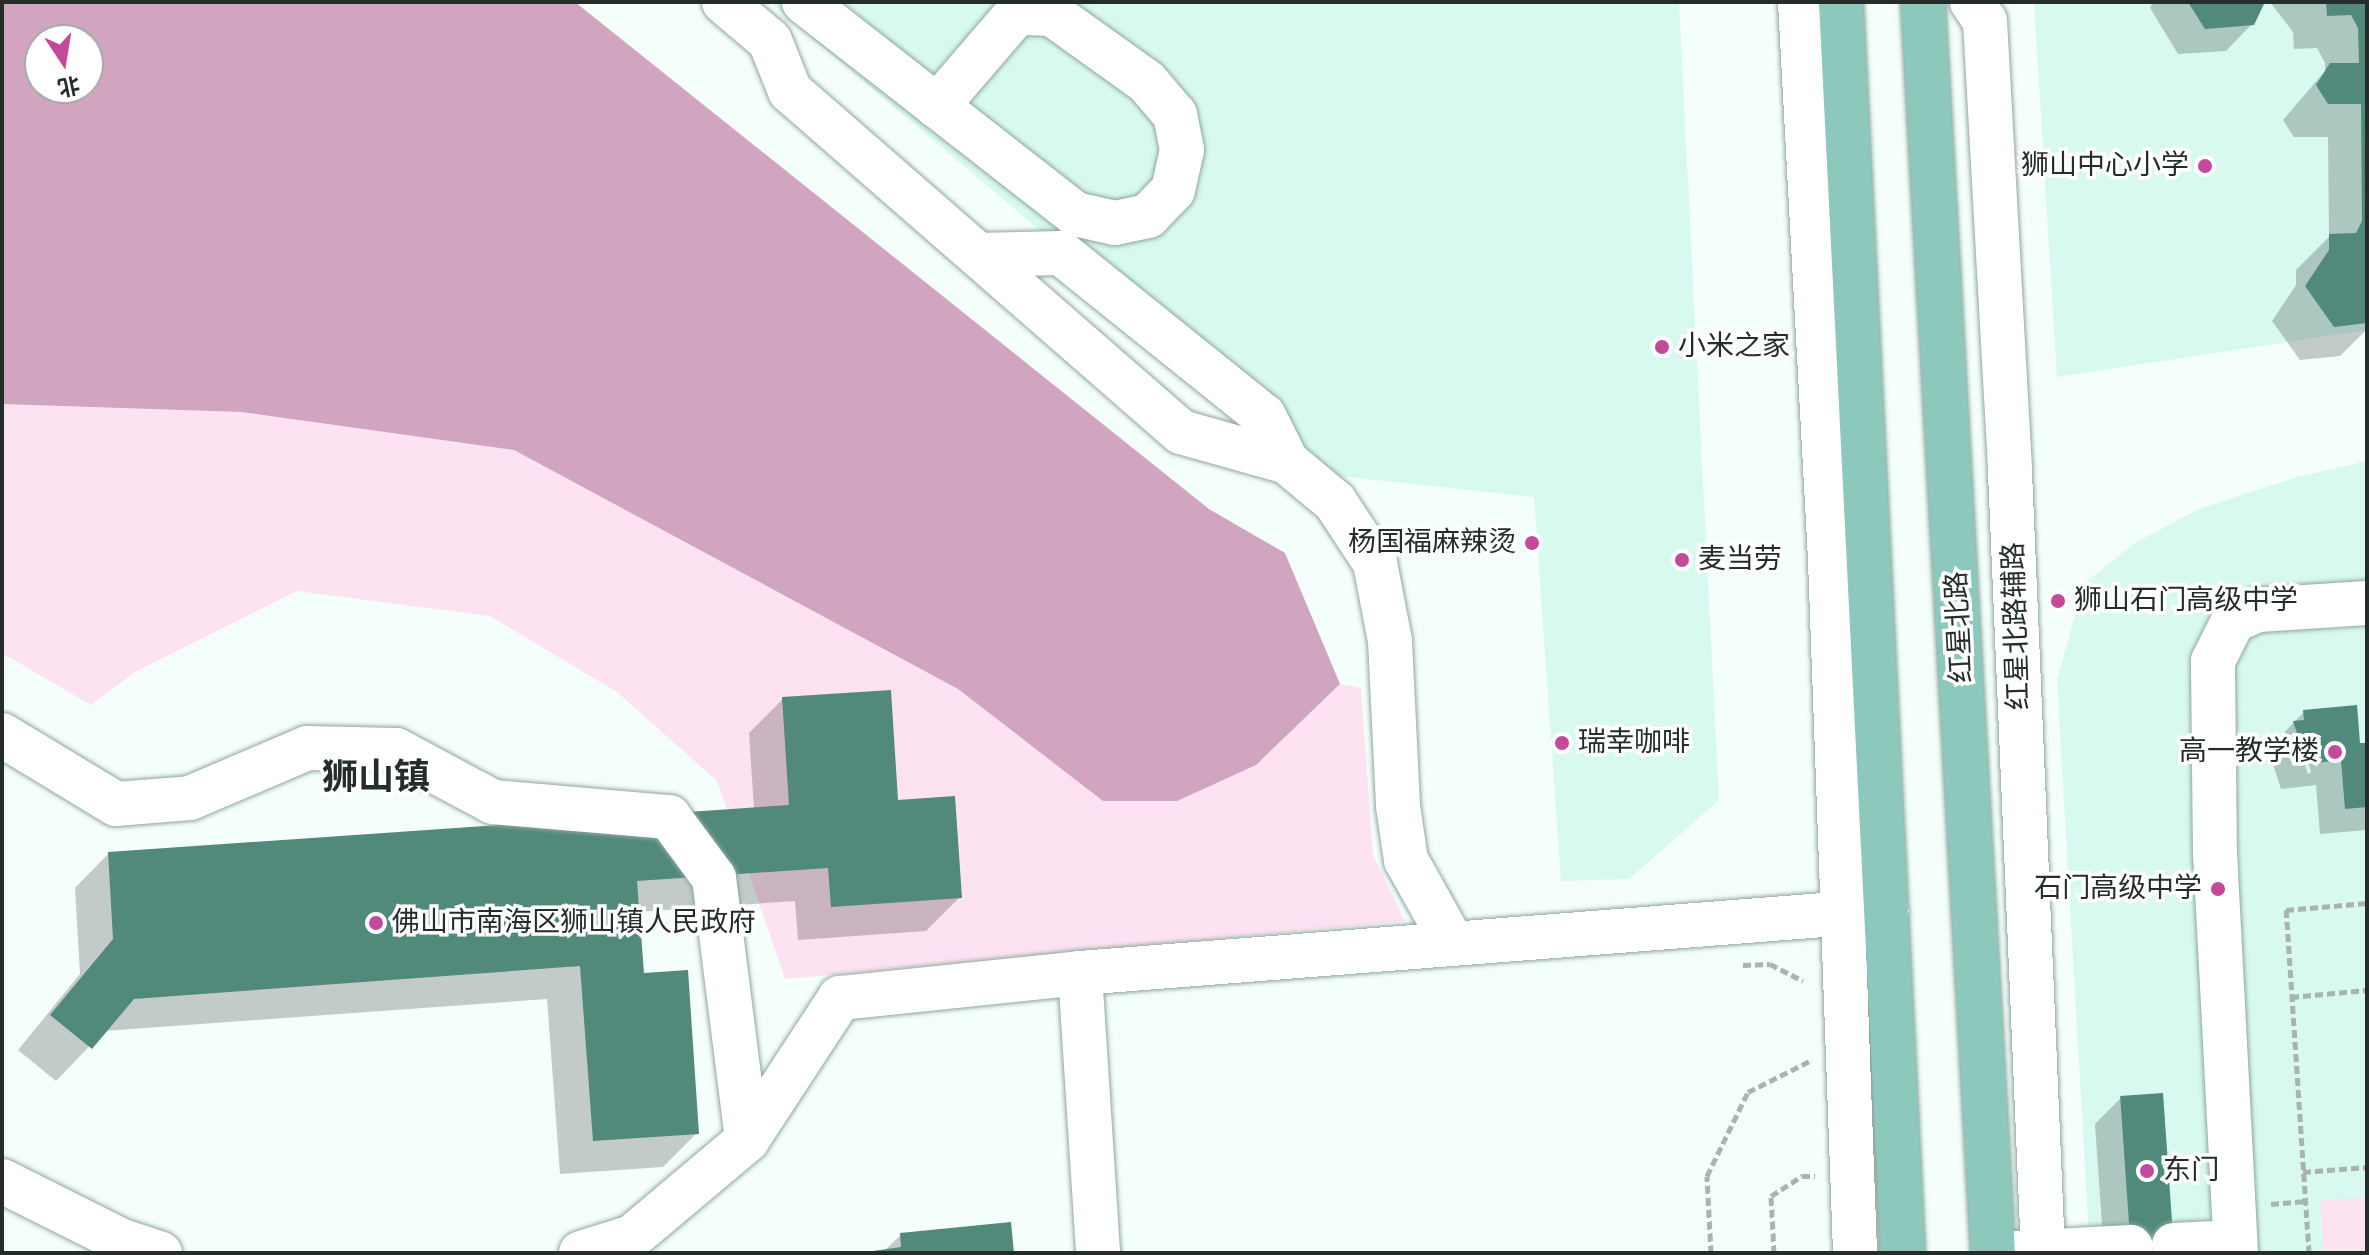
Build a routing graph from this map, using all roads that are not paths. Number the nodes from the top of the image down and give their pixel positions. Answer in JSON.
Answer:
{"nodes":[{"id":1,"x":724,"y":2,"type":"edge"},
{"id":2,"x":804,"y":2,"type":"edge"},
{"id":3,"x":1800,"y":2,"type":"edge"},
{"id":4,"x":1841,"y":2,"type":"edge"},
{"id":5,"x":1923,"y":2,"type":"edge"},
{"id":6,"x":1972,"y":2,"type":"edge"},
{"id":7,"x":937,"y":106,"type":"junction"},
{"id":8,"x":979,"y":255,"type":"junction"},
{"id":9,"x":1287,"y":462,"type":"junction"},
{"id":10,"x":2367,"y":603,"type":"edge"},
{"id":11,"x":2,"y":735,"type":"edge"},
{"id":12,"x":1887,"y":910,"type":"junction"},
{"id":13,"x":1842,"y":913,"type":"junction"},
{"id":14,"x":1453,"y":944,"type":"junction"},
{"id":15,"x":1080,"y":973,"type":"junction"},
{"id":16,"x":747,"y":1140,"type":"junction"},
{"id":17,"x":2,"y":1181,"type":"edge"},
{"id":18,"x":2174,"y":1245,"type":"dead end"},
{"id":19,"x":2131,"y":1247,"type":"dead end"},
{"id":20,"x":2236,"y":1248,"type":"edge"},
{"id":21,"x":2034,"y":1252,"type":"edge"},
{"id":22,"x":160,"y":1253,"type":"edge"},
{"id":23,"x":581,"y":1253,"type":"edge"},
{"id":24,"x":1098,"y":1253,"type":"edge"},
{"id":25,"x":1855,"y":1253,"type":"edge"},
{"id":26,"x":1903,"y":1253,"type":"edge"},
{"id":27,"x":1993,"y":1253,"type":"edge"}],
"edges":[{"from":1,"to":8,"type":"street"},
{"from":2,"to":7,"type":"street"},
{"from":3,"to":13,"type":"street"},
{"from":4,"to":12,"type":"main road"},
{"from":5,"to":27,"type":"main road","name":"红星北路"},
{"from":6,"to":21,"type":"street","name":"红星北路辅路"},
{"from":7,"to":7,"type":"street"},
{"from":8,"to":9,"type":"street"},
{"from":8,"to":9,"type":"street"},
{"from":9,"to":14,"type":"street"},
{"from":10,"to":20,"type":"street"},
{"from":11,"to":16,"type":"street"},
{"from":12,"to":13,"type":"street"},
{"from":12,"to":26,"type":"main road"},
{"from":13,"to":14,"type":"street"},
{"from":13,"to":25,"type":"street"},
{"from":14,"to":15,"type":"street"},
{"from":15,"to":16,"type":"street"},
{"from":15,"to":24,"type":"street"},
{"from":16,"to":23,"type":"street"},
{"from":17,"to":22,"type":"street"},
{"from":18,"to":20,"type":"street"},
{"from":19,"to":21,"type":"street"}]}
